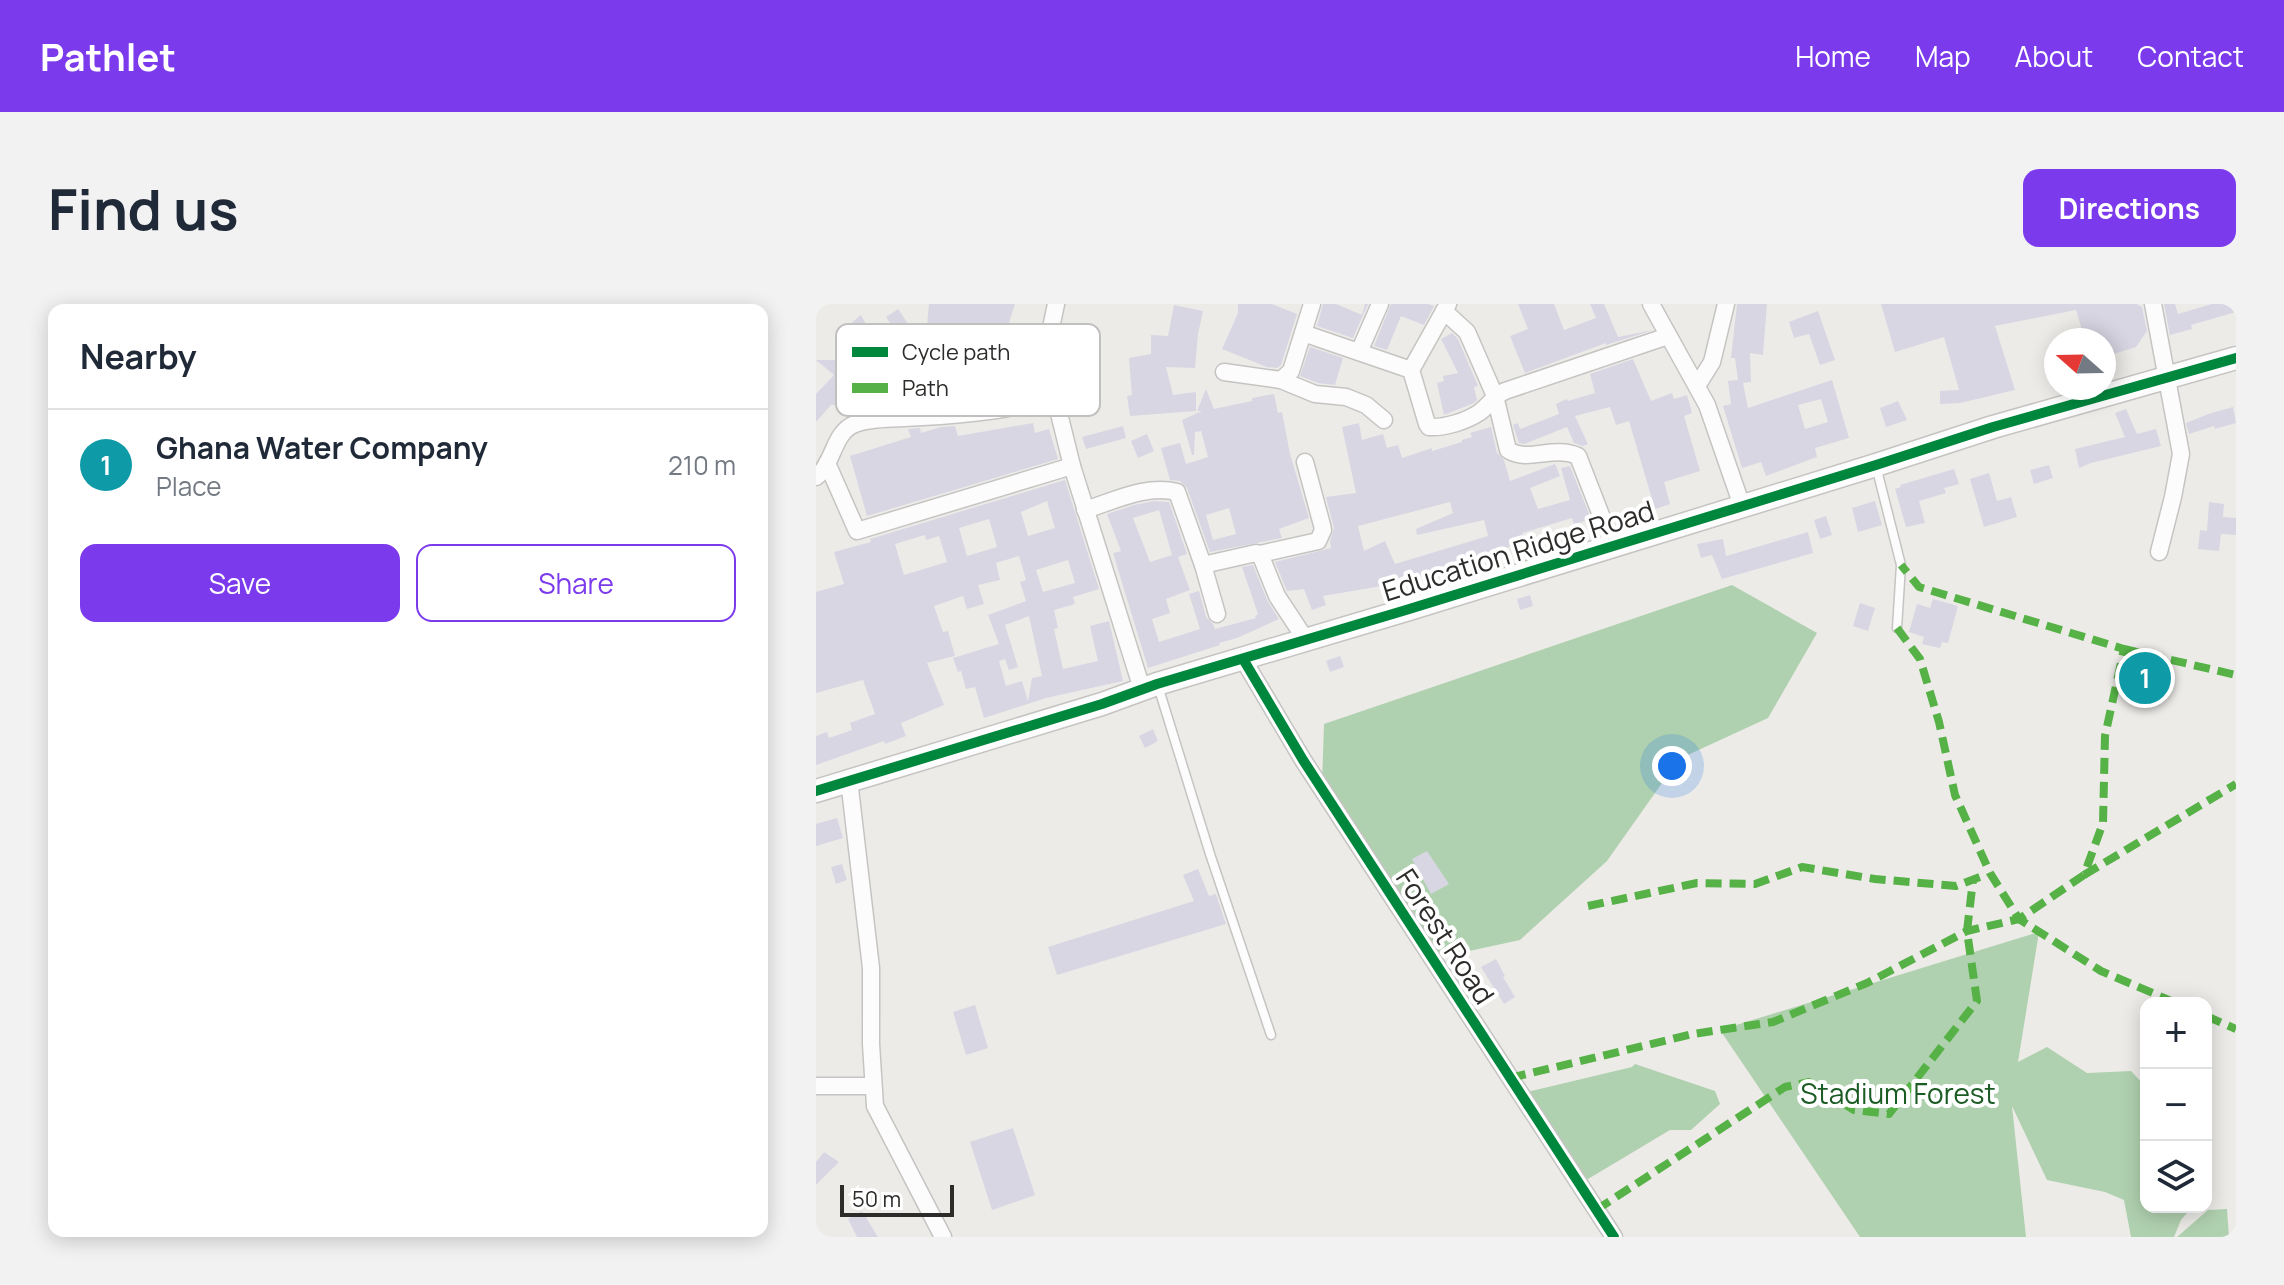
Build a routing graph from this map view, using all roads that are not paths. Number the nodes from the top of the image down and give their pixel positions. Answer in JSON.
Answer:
{"nodes":[{"id":1,"x":1056,"y":304,"type":"edge"},
{"id":2,"x":1312,"y":304,"type":"edge"},
{"id":3,"x":1380,"y":304,"type":"edge"},
{"id":4,"x":1651,"y":304,"type":"edge"},
{"id":5,"x":1726,"y":304,"type":"edge"},
{"id":6,"x":2153,"y":304,"type":"edge"},
{"id":7,"x":1446,"y":308,"type":"edge"},
{"id":8,"x":1052,"y":324,"type":"edge"},
{"id":9,"x":1303,"y":333,"type":"junction"},
{"id":10,"x":1668,"y":336,"type":"junction"},
{"id":11,"x":1359,"y":352,"type":"junction"},
{"id":12,"x":2236,"y":358,"type":"edge"},
{"id":13,"x":1411,"y":370,"type":"junction"},
{"id":14,"x":1224,"y":372,"type":"dead end"},
{"id":15,"x":2168,"y":378,"type":"junction"},
{"id":16,"x":1281,"y":380,"type":"junction"},
{"id":17,"x":1697,"y":386,"type":"junction"},
{"id":18,"x":1495,"y":396,"type":"junction"},
{"id":19,"x":942,"y":416,"type":"edge"},
{"id":20,"x":1060,"y":416,"type":"edge"},
{"id":21,"x":1384,"y":420,"type":"dead end"},
{"id":22,"x":1305,"y":462,"type":"dead end"},
{"id":23,"x":827,"y":463,"type":"junction"},
{"id":24,"x":1876,"y":465,"type":"junction"},
{"id":25,"x":1072,"y":466,"type":"junction"},
{"id":26,"x":816,"y":477,"type":"edge"},
{"id":27,"x":1742,"y":506,"type":"junction"},
{"id":28,"x":1085,"y":510,"type":"junction"},
{"id":29,"x":1613,"y":546,"type":"junction"},
{"id":30,"x":2159,"y":552,"type":"dead end"},
{"id":31,"x":1260,"y":554,"type":"junction"},
{"id":32,"x":1203,"y":565,"type":"junction"},
{"id":33,"x":1217,"y":614,"type":"dead end"},
{"id":34,"x":1897,"y":628,"type":"dead end"},
{"id":35,"x":1306,"y":640,"type":"junction"},
{"id":36,"x":1243,"y":659,"type":"junction"},
{"id":37,"x":1150,"y":687,"type":"junction"},
{"id":38,"x":849,"y":780,"type":"junction"},
{"id":39,"x":816,"y":791,"type":"edge"},
{"id":40,"x":1271,"y":1035,"type":"dead end"},
{"id":41,"x":816,"y":1086,"type":"edge"},
{"id":42,"x":873,"y":1086,"type":"junction"},
{"id":43,"x":943,"y":1237,"type":"edge"},
{"id":44,"x":1614,"y":1237,"type":"edge"}],
"edges":[{"from":1,"to":8,"type":"street"},
{"from":2,"to":9,"type":"street"},
{"from":3,"to":11,"type":"street"},
{"from":4,"to":10,"type":"street"},
{"from":5,"to":17,"type":"street"},
{"from":6,"to":15,"type":"street"},
{"from":7,"to":13,"type":"street"},
{"from":7,"to":18,"type":"street"},
{"from":9,"to":11,"type":"street"},
{"from":9,"to":16,"type":"street"},
{"from":10,"to":17,"type":"street"},
{"from":10,"to":18,"type":"street"},
{"from":11,"to":13,"type":"street"},
{"from":12,"to":15,"type":"street","name":"Education Ridge Road"},
{"from":13,"to":18,"type":"street"},
{"from":14,"to":16,"type":"street"},
{"from":15,"to":24,"type":"street","name":"Education Ridge Road"},
{"from":15,"to":30,"type":"street"},
{"from":16,"to":21,"type":"street"},
{"from":17,"to":27,"type":"street"},
{"from":18,"to":29,"type":"street"},
{"from":19,"to":23,"type":"street"},
{"from":20,"to":25,"type":"street"},
{"from":22,"to":31,"type":"street"},
{"from":23,"to":25,"type":"street"},
{"from":23,"to":26,"type":"street"},
{"from":24,"to":27,"type":"street","name":"Education Ridge Road"},
{"from":24,"to":34,"type":"lane"},
{"from":25,"to":28,"type":"street"},
{"from":27,"to":29,"type":"street","name":"Education Ridge Road"},
{"from":28,"to":32,"type":"street"},
{"from":28,"to":37,"type":"street"},
{"from":29,"to":35,"type":"street","name":"Education Ridge Road"},
{"from":31,"to":32,"type":"street"},
{"from":31,"to":35,"type":"street"},
{"from":32,"to":33,"type":"street"},
{"from":35,"to":36,"type":"street","name":"Education Ridge Road"},
{"from":36,"to":37,"type":"street","name":"Education Ridge Road"},
{"from":36,"to":44,"type":"street","name":"Forest Road"},
{"from":37,"to":38,"type":"street","name":"Education Ridge Road"},
{"from":37,"to":40,"type":"lane"},
{"from":38,"to":39,"type":"street","name":"Education Ridge Road"},
{"from":38,"to":42,"type":"street"},
{"from":41,"to":42,"type":"street"},
{"from":42,"to":43,"type":"street"}]}
